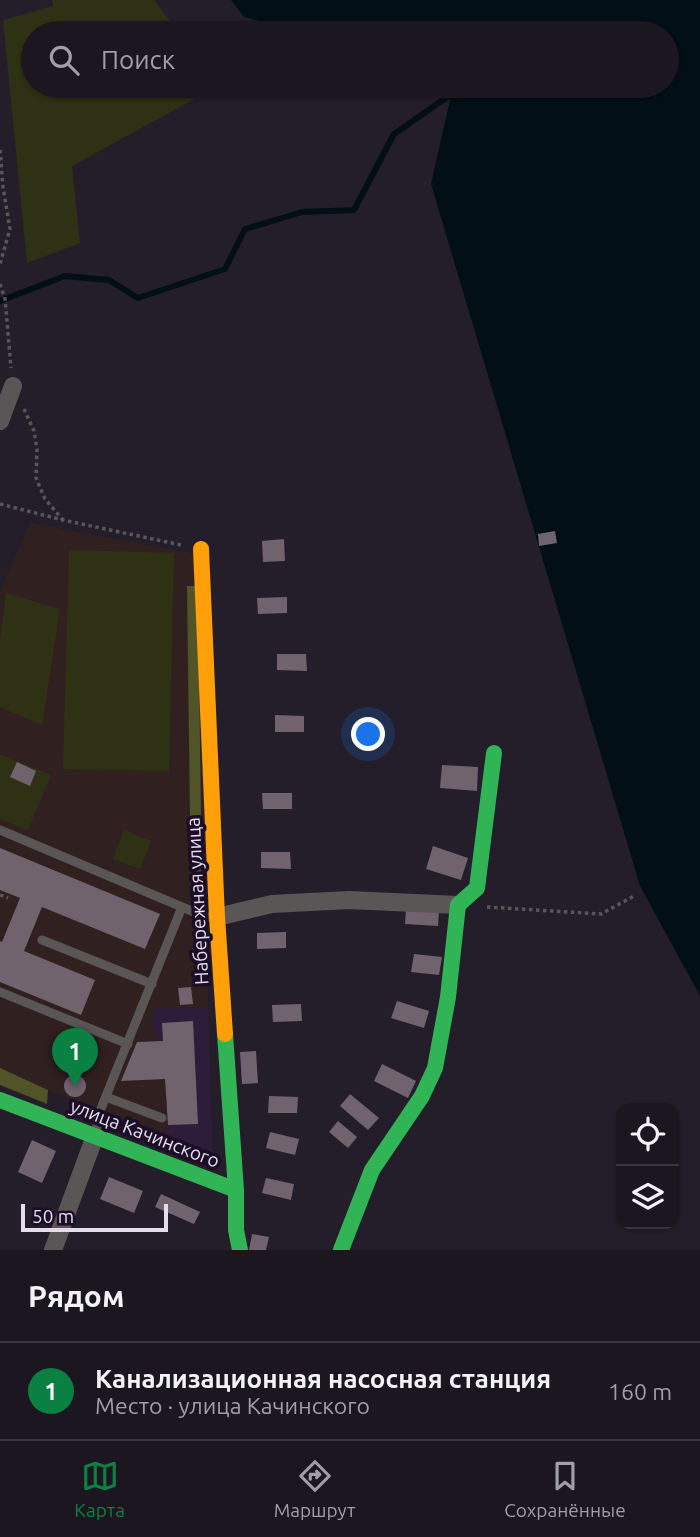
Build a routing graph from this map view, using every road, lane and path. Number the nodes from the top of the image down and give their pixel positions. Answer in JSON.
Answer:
{"nodes":[{"id":1,"x":0,"y":150,"type":"edge"},
{"id":2,"x":0,"y":264,"type":"edge"},
{"id":3,"x":13,"y":386,"type":"dead end"},
{"id":4,"x":0,"y":422,"type":"edge"},
{"id":5,"x":0,"y":503,"type":"edge"},
{"id":6,"x":201,"y":549,"type":"joint"},
{"id":7,"x":494,"y":752,"type":"dead end"},
{"id":8,"x":0,"y":830,"type":"edge"},
{"id":9,"x":0,"y":895,"type":"edge"},
{"id":10,"x":634,"y":896,"type":"dead end"},
{"id":11,"x":8,"y":898,"type":"dead end"},
{"id":12,"x":458,"y":905,"type":"junction"},
{"id":13,"x":182,"y":907,"type":"junction"},
{"id":14,"x":218,"y":917,"type":"junction"},
{"id":15,"x":42,"y":940,"type":"dead end"},
{"id":16,"x":152,"y":984,"type":"junction"},
{"id":17,"x":0,"y":992,"type":"edge"},
{"id":18,"x":128,"y":1044,"type":"junction"},
{"id":19,"x":106,"y":1097,"type":"junction"},
{"id":20,"x":0,"y":1100,"type":"edge"},
{"id":21,"x":162,"y":1118,"type":"dead end"},
{"id":22,"x":95,"y":1136,"type":"junction"},
{"id":23,"x":236,"y":1190,"type":"junction"},
{"id":24,"x":236,"y":1230,"type":"junction"},
{"id":25,"x":53,"y":1250,"type":"edge"},
{"id":26,"x":229,"y":1250,"type":"edge"},
{"id":27,"x":240,"y":1250,"type":"edge"},
{"id":28,"x":341,"y":1250,"type":"edge"}],
"edges":[{"from":1,"to":2,"type":"path"},
{"from":3,"to":4,"type":"street"},
{"from":5,"to":6,"type":"path"},
{"from":6,"to":14,"type":"street","name":"Набережная улица"},
{"from":7,"to":12,"type":"street"},
{"from":8,"to":13,"type":"lane"},
{"from":9,"to":11,"type":"path"},
{"from":10,"to":12,"type":"path"},
{"from":12,"to":14,"type":"street"},
{"from":12,"to":28,"type":"street"},
{"from":13,"to":14,"type":"lane"},
{"from":13,"to":16,"type":"lane"},
{"from":14,"to":23,"type":"street","name":"Набережная улица"},
{"from":15,"to":16,"type":"lane"},
{"from":16,"to":18,"type":"lane"},
{"from":17,"to":18,"type":"lane"},
{"from":18,"to":19,"type":"lane"},
{"from":19,"to":21,"type":"lane"},
{"from":19,"to":22,"type":"lane"},
{"from":20,"to":22,"type":"street","name":"улица Качинского"},
{"from":22,"to":23,"type":"street","name":"улица Качинского"},
{"from":22,"to":25,"type":"street"},
{"from":23,"to":24,"type":"street","name":"Набережная улица"},
{"from":24,"to":26,"type":"street"},
{"from":24,"to":27,"type":"street","name":"Набережная улица"}]}
